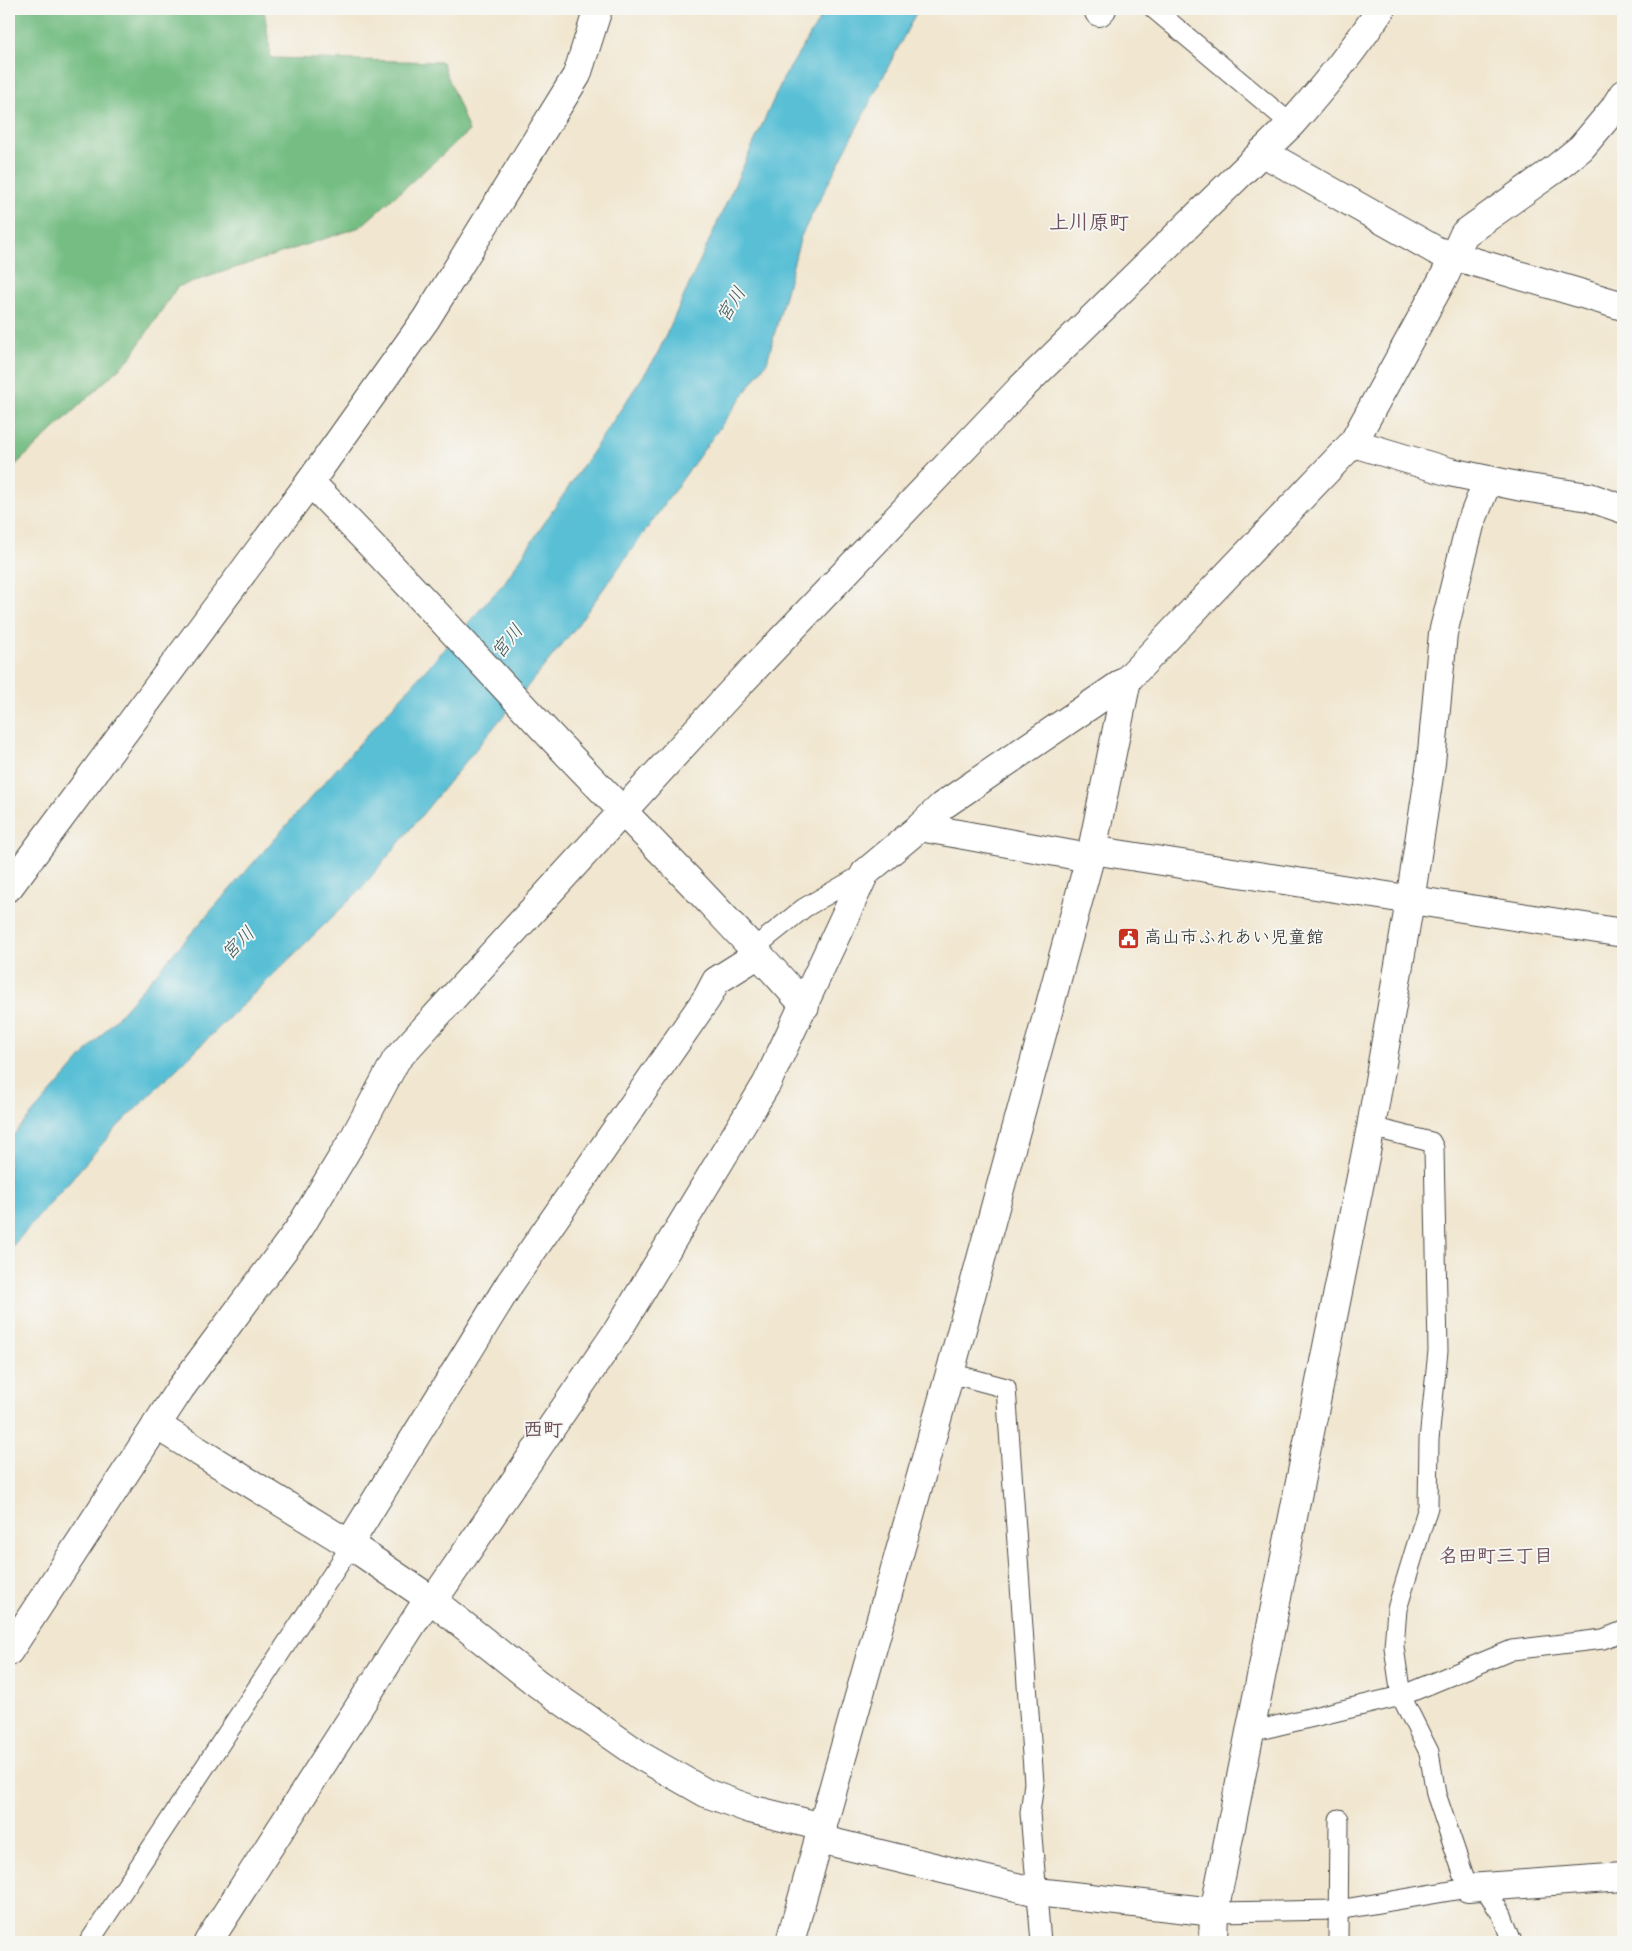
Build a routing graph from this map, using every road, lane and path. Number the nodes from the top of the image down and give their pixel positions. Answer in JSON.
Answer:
{"nodes":[{"id":1,"x":598,"y":9,"type":"edge"},
{"id":2,"x":1154,"y":9,"type":"edge"},
{"id":3,"x":1381,"y":9,"type":"edge"},
{"id":4,"x":1623,"y":94,"type":"edge"},
{"id":5,"x":1291,"y":124,"type":"junction"},
{"id":6,"x":1262,"y":152,"type":"junction"},
{"id":7,"x":1453,"y":256,"type":"junction"},
{"id":8,"x":1623,"y":306,"type":"edge"},
{"id":9,"x":1353,"y":443,"type":"junction"},
{"id":10,"x":1488,"y":480,"type":"junction"},
{"id":11,"x":310,"y":482,"type":"junction"},
{"id":12,"x":1623,"y":509,"type":"edge"},
{"id":13,"x":1127,"y":680,"type":"junction"},
{"id":14,"x":623,"y":812,"type":"junction"},
{"id":15,"x":920,"y":827,"type":"junction"},
{"id":16,"x":1090,"y":854,"type":"junction"},
{"id":17,"x":865,"y":873,"type":"junction"},
{"id":18,"x":9,"y":887,"type":"edge"},
{"id":19,"x":1410,"y":901,"type":"junction"},
{"id":20,"x":1623,"y":933,"type":"edge"},
{"id":21,"x":756,"y":951,"type":"junction"},
{"id":22,"x":805,"y":1006,"type":"junction"},
{"id":23,"x":1371,"y":1127,"type":"junction"},
{"id":24,"x":950,"y":1373,"type":"junction"},
{"id":25,"x":156,"y":1425,"type":"junction"},
{"id":26,"x":350,"y":1545,"type":"junction"},
{"id":27,"x":431,"y":1599,"type":"junction"},
{"id":28,"x":1623,"y":1631,"type":"edge"},
{"id":29,"x":9,"y":1651,"type":"edge"},
{"id":30,"x":1400,"y":1696,"type":"junction"},
{"id":31,"x":1250,"y":1729,"type":"junction"},
{"id":32,"x":1339,"y":1819,"type":"dead end"},
{"id":33,"x":821,"y":1833,"type":"junction"},
{"id":34,"x":1623,"y":1877,"type":"edge"},
{"id":35,"x":1476,"y":1888,"type":"junction"},
{"id":36,"x":1038,"y":1892,"type":"junction"},
{"id":37,"x":1338,"y":1910,"type":"junction"},
{"id":38,"x":1214,"y":1912,"type":"junction"},
{"id":39,"x":89,"y":1942,"type":"edge"},
{"id":40,"x":208,"y":1942,"type":"edge"},
{"id":41,"x":790,"y":1942,"type":"edge"},
{"id":42,"x":1041,"y":1942,"type":"edge"},
{"id":43,"x":1213,"y":1942,"type":"edge"},
{"id":44,"x":1338,"y":1942,"type":"edge"},
{"id":45,"x":1512,"y":1942,"type":"edge"}],
"edges":[{"from":1,"to":11,"type":"street"},
{"from":2,"to":5,"type":"lane"},
{"from":3,"to":5,"type":"street"},
{"from":4,"to":7,"type":"street"},
{"from":5,"to":6,"type":"street"},
{"from":6,"to":7,"type":"street"},
{"from":6,"to":14,"type":"street"},
{"from":7,"to":8,"type":"street"},
{"from":7,"to":9,"type":"street"},
{"from":9,"to":10,"type":"street"},
{"from":9,"to":13,"type":"street"},
{"from":10,"to":12,"type":"street"},
{"from":10,"to":19,"type":"street"},
{"from":11,"to":14,"type":"street"},
{"from":11,"to":18,"type":"street"},
{"from":13,"to":15,"type":"street"},
{"from":13,"to":16,"type":"street"},
{"from":14,"to":21,"type":"street"},
{"from":14,"to":25,"type":"street"},
{"from":15,"to":16,"type":"street"},
{"from":15,"to":17,"type":"street"},
{"from":16,"to":19,"type":"street"},
{"from":16,"to":24,"type":"street"},
{"from":17,"to":21,"type":"lane"},
{"from":17,"to":22,"type":"street"},
{"from":19,"to":20,"type":"street"},
{"from":19,"to":23,"type":"street"},
{"from":21,"to":22,"type":"street"},
{"from":21,"to":26,"type":"street"},
{"from":22,"to":27,"type":"street"},
{"from":23,"to":30,"type":"lane"},
{"from":23,"to":31,"type":"street"},
{"from":24,"to":33,"type":"street"},
{"from":24,"to":36,"type":"lane"},
{"from":25,"to":26,"type":"street"},
{"from":25,"to":29,"type":"street"},
{"from":26,"to":27,"type":"street"},
{"from":26,"to":39,"type":"lane"},
{"from":27,"to":33,"type":"street"},
{"from":27,"to":40,"type":"street"},
{"from":28,"to":30,"type":"lane"},
{"from":30,"to":31,"type":"lane"},
{"from":30,"to":35,"type":"lane"},
{"from":31,"to":38,"type":"street"},
{"from":32,"to":37,"type":"lane"},
{"from":33,"to":36,"type":"street"},
{"from":33,"to":41,"type":"street"},
{"from":34,"to":35,"type":"street"},
{"from":35,"to":37,"type":"lane"},
{"from":35,"to":45,"type":"lane"},
{"from":36,"to":38,"type":"street"},
{"from":36,"to":42,"type":"lane"},
{"from":37,"to":38,"type":"lane"},
{"from":37,"to":44,"type":"lane"},
{"from":38,"to":43,"type":"street"}]}
